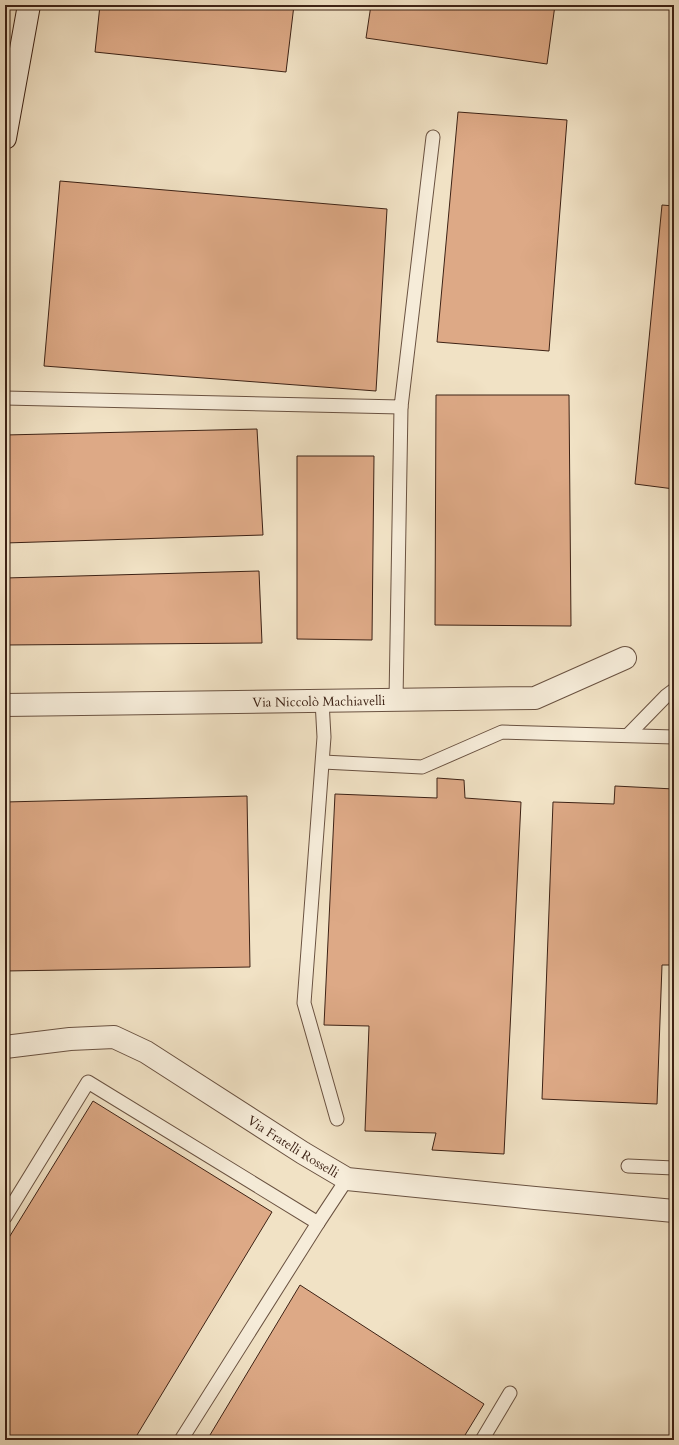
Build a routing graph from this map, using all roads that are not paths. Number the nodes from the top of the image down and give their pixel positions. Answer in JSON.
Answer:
{"nodes":[{"id":1,"x":29,"y":5,"type":"edge"},
{"id":2,"x":433,"y":137,"type":"dead end"},
{"id":3,"x":5,"y":138,"type":"edge"},
{"id":4,"x":5,"y":398,"type":"edge"},
{"id":5,"x":401,"y":407,"type":"junction"},
{"id":6,"x":625,"y":658,"type":"dead end"},
{"id":7,"x":674,"y":690,"type":"edge"},
{"id":8,"x":396,"y":700,"type":"junction"},
{"id":9,"x":322,"y":701,"type":"junction"},
{"id":10,"x":5,"y":705,"type":"edge"},
{"id":11,"x":628,"y":735,"type":"junction"},
{"id":12,"x":674,"y":737,"type":"edge"},
{"id":13,"x":322,"y":762,"type":"junction"},
{"id":14,"x":5,"y":1047,"type":"edge"},
{"id":15,"x":337,"y":1119,"type":"dead end"},
{"id":16,"x":628,"y":1166,"type":"dead end"},
{"id":17,"x":674,"y":1168,"type":"edge"},
{"id":18,"x":347,"y":1179,"type":"junction"},
{"id":19,"x":674,"y":1211,"type":"edge"},
{"id":20,"x":5,"y":1216,"type":"edge"},
{"id":21,"x":318,"y":1223,"type":"junction"},
{"id":22,"x":510,"y":1393,"type":"dead end"},
{"id":23,"x":182,"y":1440,"type":"edge"},
{"id":24,"x":482,"y":1440,"type":"edge"}],
"edges":[{"from":1,"to":3,"type":"street"},
{"from":2,"to":5,"type":"lane"},
{"from":4,"to":5,"type":"lane"},
{"from":5,"to":8,"type":"lane"},
{"from":6,"to":8,"type":"street","name":"Via Niccolò Machiavelli"},
{"from":7,"to":11,"type":"lane"},
{"from":8,"to":9,"type":"street","name":"Via Niccolò Machiavelli"},
{"from":9,"to":10,"type":"street","name":"Via Niccolò Machiavelli"},
{"from":9,"to":13,"type":"lane"},
{"from":11,"to":12,"type":"lane"},
{"from":11,"to":13,"type":"lane"},
{"from":13,"to":15,"type":"lane"},
{"from":14,"to":18,"type":"street","name":"Via Fratelli Rosselli"},
{"from":16,"to":17,"type":"lane"},
{"from":18,"to":19,"type":"street","name":"Via Fratelli Rosselli"},
{"from":18,"to":21,"type":"lane"},
{"from":20,"to":21,"type":"lane"},
{"from":21,"to":23,"type":"lane"},
{"from":22,"to":24,"type":"lane"}]}
